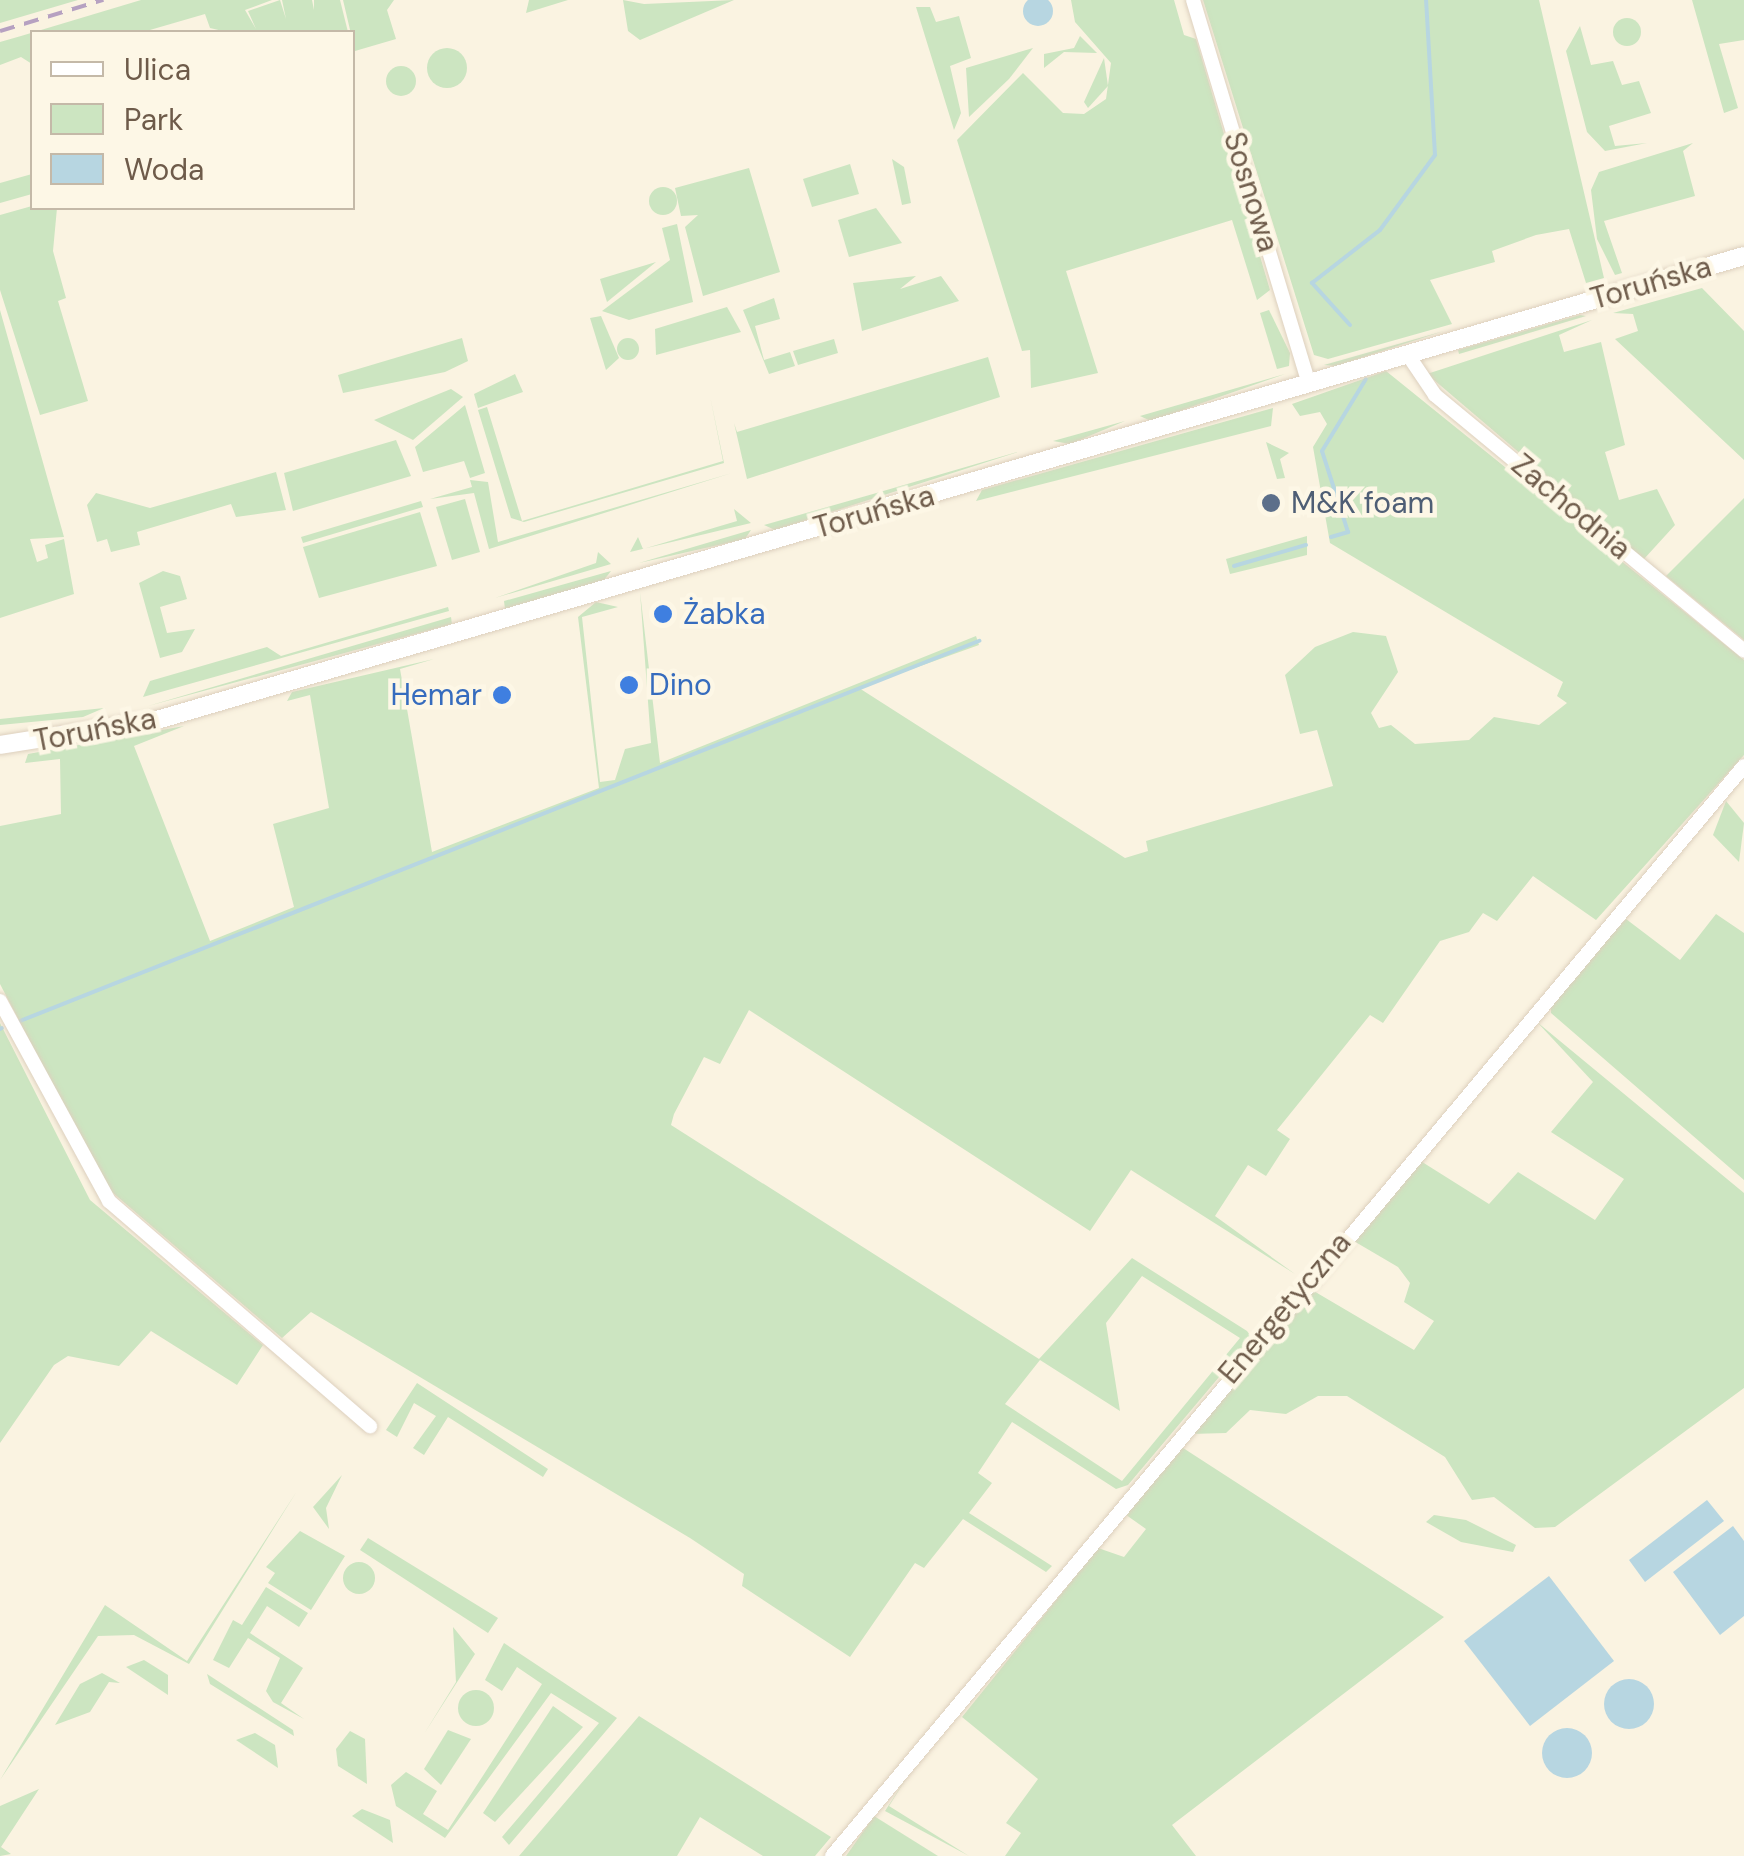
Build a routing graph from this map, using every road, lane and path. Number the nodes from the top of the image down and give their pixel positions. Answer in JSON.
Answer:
{"nodes":[{"id":1,"x":1192,"y":0,"type":"edge"},
{"id":2,"x":1744,"y":256,"type":"edge"},
{"id":3,"x":1408,"y":355,"type":"junction"},
{"id":4,"x":1309,"y":384,"type":"junction"},
{"id":5,"x":1744,"y":650,"type":"edge"},
{"id":6,"x":0,"y":745,"type":"edge"},
{"id":7,"x":1744,"y":766,"type":"edge"},
{"id":8,"x":0,"y":1001,"type":"edge"},
{"id":9,"x":370,"y":1426,"type":"dead end"},
{"id":10,"x":832,"y":1856,"type":"edge"}],
"edges":[{"from":1,"to":4,"type":"street","name":"Sosnowa"},
{"from":2,"to":3,"type":"street","name":"Toruńska"},
{"from":3,"to":4,"type":"street","name":"Toruńska"},
{"from":3,"to":5,"type":"street","name":"Zachodnia"},
{"from":4,"to":6,"type":"street","name":"Toruńska"},
{"from":7,"to":10,"type":"street","name":"Energetyczna"},
{"from":8,"to":9,"type":"street"}]}
